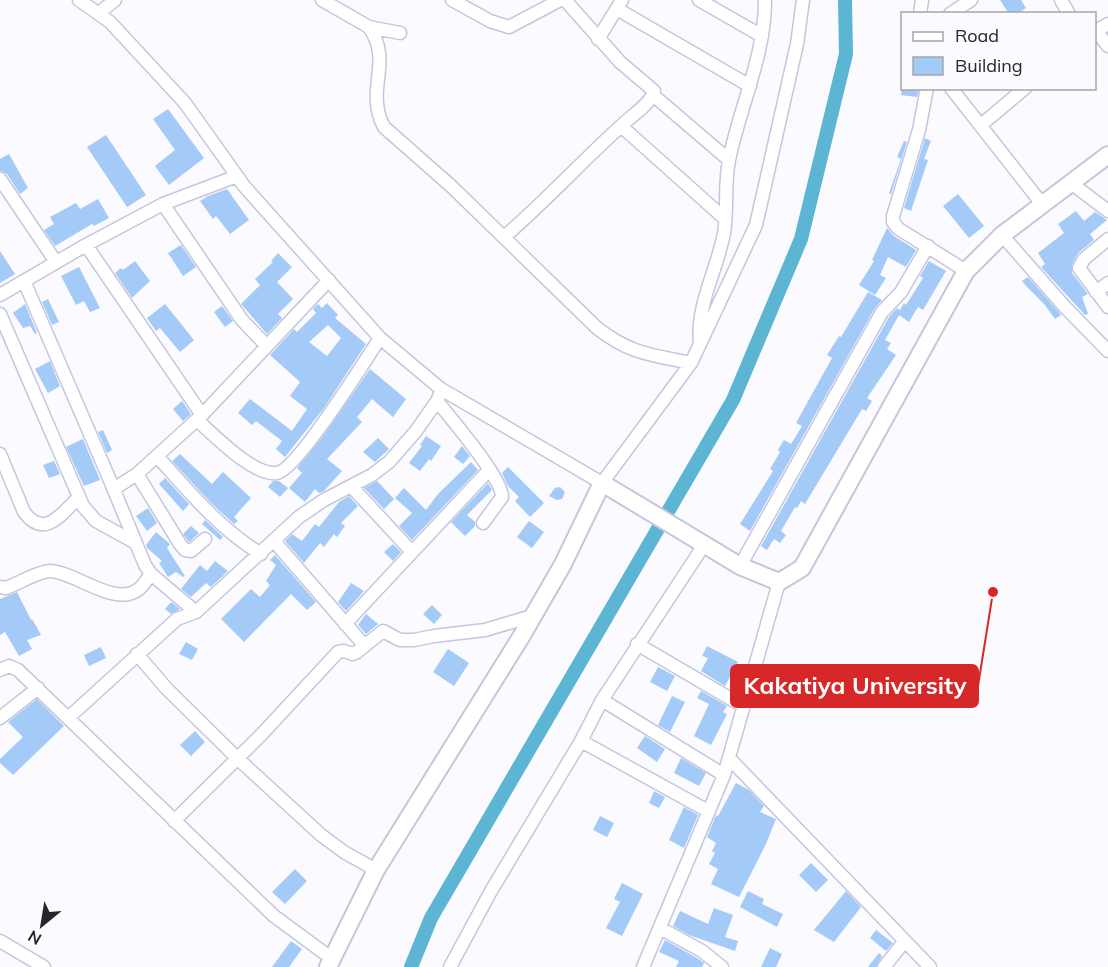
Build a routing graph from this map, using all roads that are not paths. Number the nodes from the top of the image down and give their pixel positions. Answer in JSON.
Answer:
{"nodes":[{"id":1,"x":79,"y":0,"type":"edge"},
{"id":2,"x":116,"y":0,"type":"edge"},
{"id":3,"x":322,"y":0,"type":"edge"},
{"id":4,"x":452,"y":0,"type":"edge"},
{"id":5,"x":560,"y":0,"type":"edge"},
{"id":6,"x":565,"y":0,"type":"edge"},
{"id":7,"x":699,"y":0,"type":"edge"},
{"id":8,"x":765,"y":0,"type":"edge"},
{"id":9,"x":803,"y":0,"type":"edge"},
{"id":10,"x":971,"y":0,"type":"edge"},
{"id":11,"x":620,"y":4,"type":"edge"},
{"id":12,"x":953,"y":12,"type":"edge"},
{"id":13,"x":99,"y":13,"type":"junction"},
{"id":14,"x":369,"y":27,"type":"junction"},
{"id":15,"x":400,"y":33,"type":"dead end"},
{"id":16,"x":1096,"y":33,"type":"edge"},
{"id":17,"x":762,"y":36,"type":"junction"},
{"id":18,"x":598,"y":39,"type":"junction"},
{"id":19,"x":1108,"y":46,"type":"edge"},
{"id":20,"x":750,"y":86,"type":"junction"},
{"id":21,"x":927,"y":90,"type":"edge"},
{"id":22,"x":953,"y":90,"type":"edge"},
{"id":23,"x":1023,"y":90,"type":"edge"},
{"id":24,"x":653,"y":95,"type":"junction"},
{"id":25,"x":981,"y":125,"type":"junction"},
{"id":26,"x":621,"y":126,"type":"junction"},
{"id":27,"x":1108,"y":155,"type":"edge"},
{"id":28,"x":729,"y":160,"type":"junction"},
{"id":29,"x":237,"y":176,"type":"junction"},
{"id":30,"x":1071,"y":183,"type":"junction"},
{"id":31,"x":2,"y":186,"type":"edge"},
{"id":32,"x":163,"y":204,"type":"junction"},
{"id":33,"x":1042,"y":204,"type":"junction"},
{"id":34,"x":1108,"y":210,"type":"edge"},
{"id":35,"x":724,"y":218,"type":"junction"},
{"id":36,"x":1002,"y":235,"type":"junction"},
{"id":37,"x":504,"y":237,"type":"junction"},
{"id":38,"x":1108,"y":239,"type":"edge"},
{"id":39,"x":86,"y":245,"type":"junction"},
{"id":40,"x":928,"y":246,"type":"junction"},
{"id":41,"x":56,"y":262,"type":"junction"},
{"id":42,"x":966,"y":271,"type":"junction"},
{"id":43,"x":329,"y":280,"type":"junction"},
{"id":44,"x":24,"y":281,"type":"junction"},
{"id":45,"x":1108,"y":283,"type":"edge"},
{"id":46,"x":1096,"y":292,"type":"junction"},
{"id":47,"x":0,"y":295,"type":"edge"},
{"id":48,"x":1108,"y":307,"type":"edge"},
{"id":49,"x":0,"y":314,"type":"edge"},
{"id":50,"x":380,"y":338,"type":"junction"},
{"id":51,"x":700,"y":345,"type":"junction"},
{"id":52,"x":267,"y":346,"type":"junction"},
{"id":53,"x":1108,"y":351,"type":"edge"},
{"id":54,"x":692,"y":363,"type":"junction"},
{"id":55,"x":439,"y":395,"type":"junction"},
{"id":56,"x":200,"y":418,"type":"junction"},
{"id":57,"x":0,"y":454,"type":"edge"},
{"id":58,"x":157,"y":456,"type":"junction"},
{"id":59,"x":489,"y":470,"type":"junction"},
{"id":60,"x":137,"y":474,"type":"junction"},
{"id":61,"x":602,"y":483,"type":"junction"},
{"id":62,"x":351,"y":486,"type":"junction"},
{"id":63,"x":114,"y":489,"type":"junction"},
{"id":64,"x":80,"y":497,"type":"junction"},
{"id":65,"x":483,"y":524,"type":"dead end"},
{"id":66,"x":205,"y":539,"type":"dead end"},
{"id":67,"x":273,"y":541,"type":"junction"},
{"id":68,"x":134,"y":542,"type":"junction"},
{"id":69,"x":699,"y":542,"type":"junction"},
{"id":70,"x":412,"y":552,"type":"junction"},
{"id":71,"x":261,"y":554,"type":"junction"},
{"id":72,"x":740,"y":566,"type":"junction"},
{"id":73,"x":151,"y":574,"type":"junction"},
{"id":74,"x":779,"y":582,"type":"junction"},
{"id":75,"x":0,"y":587,"type":"edge"},
{"id":76,"x":196,"y":612,"type":"junction"},
{"id":77,"x":532,"y":616,"type":"junction"},
{"id":78,"x":345,"y":624,"type":"junction"},
{"id":79,"x":637,"y":644,"type":"junction"},
{"id":80,"x":364,"y":645,"type":"junction"},
{"id":81,"x":137,"y":654,"type":"junction"},
{"id":82,"x":0,"y":670,"type":"edge"},
{"id":83,"x":38,"y":688,"type":"junction"},
{"id":84,"x":602,"y":700,"type":"junction"},
{"id":85,"x":743,"y":706,"type":"junction"},
{"id":86,"x":0,"y":718,"type":"edge"},
{"id":87,"x":68,"y":718,"type":"junction"},
{"id":88,"x":581,"y":741,"type":"junction"},
{"id":89,"x":237,"y":758,"type":"junction"},
{"id":90,"x":729,"y":758,"type":"junction"},
{"id":91,"x":724,"y":775,"type":"junction"},
{"id":92,"x":708,"y":811,"type":"junction"},
{"id":93,"x":174,"y":821,"type":"junction"},
{"id":94,"x":376,"y":870,"type":"junction"},
{"id":95,"x":660,"y":928,"type":"junction"},
{"id":96,"x":0,"y":941,"type":"edge"},
{"id":97,"x":904,"y":942,"type":"junction"},
{"id":98,"x":23,"y":962,"type":"edge"},
{"id":99,"x":330,"y":963,"type":"edge"},
{"id":100,"x":44,"y":967,"type":"edge"},
{"id":101,"x":450,"y":967,"type":"edge"},
{"id":102,"x":643,"y":967,"type":"edge"},
{"id":103,"x":722,"y":967,"type":"edge"},
{"id":104,"x":884,"y":967,"type":"edge"},
{"id":105,"x":930,"y":967,"type":"edge"}],
"edges":[{"from":1,"to":13,"type":"street"},
{"from":2,"to":13,"type":"street"},
{"from":3,"to":14,"type":"street"},
{"from":4,"to":5,"type":"street"},
{"from":6,"to":18,"type":"street"},
{"from":7,"to":17,"type":"street"},
{"from":8,"to":17,"type":"street"},
{"from":9,"to":51,"type":"street"},
{"from":10,"to":12,"type":"street"},
{"from":11,"to":18,"type":"street"},
{"from":11,"to":20,"type":"street"},
{"from":13,"to":29,"type":"street"},
{"from":14,"to":15,"type":"street"},
{"from":14,"to":37,"type":"street"},
{"from":16,"to":19,"type":"street"},
{"from":17,"to":20,"type":"street"},
{"from":18,"to":24,"type":"street"},
{"from":20,"to":28,"type":"street"},
{"from":21,"to":40,"type":"street"},
{"from":22,"to":25,"type":"street"},
{"from":23,"to":25,"type":"street"},
{"from":24,"to":26,"type":"street"},
{"from":24,"to":28,"type":"street"},
{"from":25,"to":33,"type":"street"},
{"from":26,"to":35,"type":"street"},
{"from":26,"to":37,"type":"street"},
{"from":27,"to":30,"type":"street"},
{"from":28,"to":35,"type":"street"},
{"from":29,"to":32,"type":"street"},
{"from":29,"to":43,"type":"street"},
{"from":30,"to":33,"type":"street"},
{"from":30,"to":34,"type":"street"},
{"from":31,"to":41,"type":"street"},
{"from":32,"to":39,"type":"street"},
{"from":32,"to":52,"type":"street"},
{"from":33,"to":36,"type":"street"},
{"from":35,"to":51,"type":"street"},
{"from":36,"to":42,"type":"street"},
{"from":36,"to":53,"type":"street"},
{"from":37,"to":54,"type":"street"},
{"from":38,"to":46,"type":"street"},
{"from":39,"to":41,"type":"street"},
{"from":39,"to":56,"type":"street"},
{"from":40,"to":42,"type":"street"},
{"from":40,"to":72,"type":"street"},
{"from":41,"to":44,"type":"street"},
{"from":42,"to":74,"type":"street"},
{"from":43,"to":50,"type":"street"},
{"from":43,"to":52,"type":"street"},
{"from":44,"to":47,"type":"street"},
{"from":44,"to":63,"type":"street"},
{"from":45,"to":46,"type":"street"},
{"from":46,"to":48,"type":"street"},
{"from":49,"to":64,"type":"street"},
{"from":50,"to":55,"type":"street"},
{"from":50,"to":56,"type":"street"},
{"from":51,"to":54,"type":"street"},
{"from":52,"to":56,"type":"street"},
{"from":54,"to":61,"type":"street"},
{"from":55,"to":59,"type":"street"},
{"from":55,"to":61,"type":"street"},
{"from":55,"to":62,"type":"street"},
{"from":56,"to":58,"type":"street"},
{"from":57,"to":64,"type":"street"},
{"from":58,"to":60,"type":"street"},
{"from":58,"to":71,"type":"street"},
{"from":59,"to":65,"type":"street"},
{"from":59,"to":70,"type":"street"},
{"from":60,"to":63,"type":"street"},
{"from":60,"to":66,"type":"street"},
{"from":61,"to":69,"type":"street"},
{"from":61,"to":77,"type":"street"},
{"from":62,"to":67,"type":"street"},
{"from":62,"to":70,"type":"street"},
{"from":63,"to":68,"type":"street"},
{"from":64,"to":68,"type":"street"},
{"from":67,"to":71,"type":"street"},
{"from":67,"to":78,"type":"street"},
{"from":68,"to":73,"type":"street"},
{"from":69,"to":72,"type":"street"},
{"from":69,"to":79,"type":"street"},
{"from":70,"to":78,"type":"street"},
{"from":71,"to":76,"type":"street"},
{"from":72,"to":74,"type":"street"},
{"from":73,"to":75,"type":"street"},
{"from":73,"to":76,"type":"street"},
{"from":74,"to":85,"type":"street"},
{"from":76,"to":81,"type":"street"},
{"from":77,"to":80,"type":"street"},
{"from":77,"to":94,"type":"street"},
{"from":78,"to":80,"type":"street"},
{"from":79,"to":84,"type":"street"},
{"from":79,"to":85,"type":"street"},
{"from":80,"to":89,"type":"street"},
{"from":81,"to":87,"type":"street"},
{"from":81,"to":89,"type":"street"},
{"from":82,"to":83,"type":"street"},
{"from":83,"to":86,"type":"street"},
{"from":83,"to":87,"type":"street"},
{"from":84,"to":88,"type":"street"},
{"from":84,"to":91,"type":"street"},
{"from":85,"to":90,"type":"street"},
{"from":87,"to":93,"type":"street"},
{"from":88,"to":92,"type":"street"},
{"from":88,"to":101,"type":"street"},
{"from":89,"to":93,"type":"street"},
{"from":89,"to":94,"type":"street"},
{"from":90,"to":91,"type":"street"},
{"from":90,"to":97,"type":"street"},
{"from":91,"to":92,"type":"street"},
{"from":92,"to":95,"type":"street"},
{"from":93,"to":99,"type":"street"},
{"from":94,"to":99,"type":"street"},
{"from":95,"to":102,"type":"street"},
{"from":95,"to":103,"type":"street"},
{"from":96,"to":98,"type":"street"},
{"from":97,"to":104,"type":"street"},
{"from":97,"to":105,"type":"street"},
{"from":98,"to":100,"type":"street"}]}
